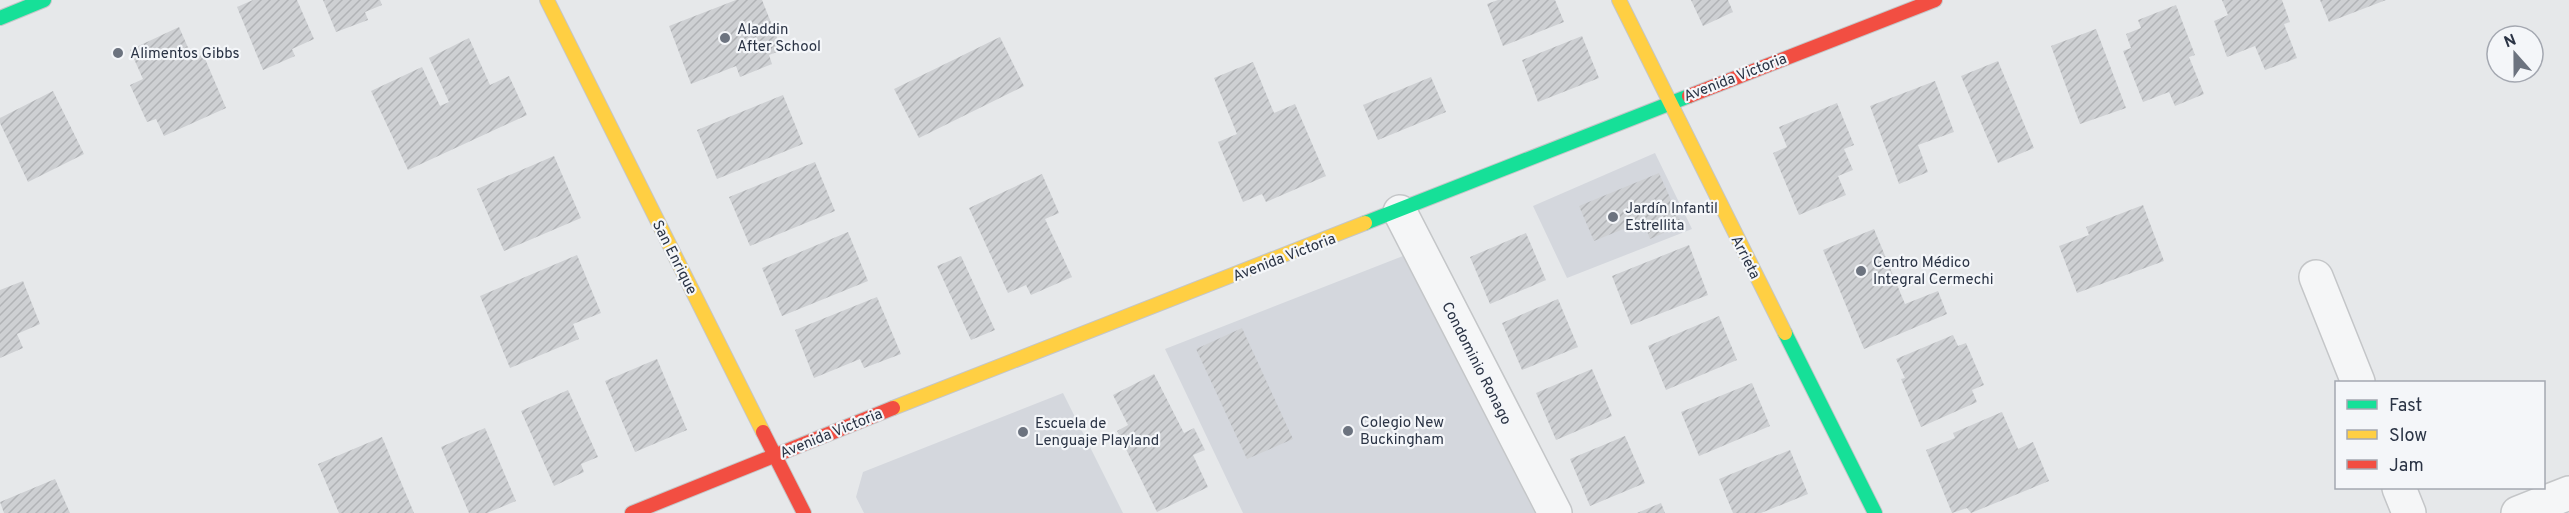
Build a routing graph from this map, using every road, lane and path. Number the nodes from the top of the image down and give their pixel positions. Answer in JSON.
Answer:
{"nodes":[{"id":1,"x":44,"y":0,"type":"edge"},
{"id":2,"x":547,"y":0,"type":"edge"},
{"id":3,"x":1619,"y":0,"type":"edge"},
{"id":4,"x":1935,"y":0,"type":"edge"},
{"id":5,"x":0,"y":18,"type":"edge"},
{"id":6,"x":1668,"y":103,"type":"junction"},
{"id":7,"x":1400,"y":212,"type":"junction"},
{"id":8,"x":2316,"y":278,"type":"dead end"},
{"id":9,"x":2358,"y":381,"type":"edge"},
{"id":10,"x":775,"y":455,"type":"junction"},
{"id":11,"x":2399,"y":489,"type":"edge"},
{"id":12,"x":2569,"y":493,"type":"edge"},
{"id":13,"x":632,"y":513,"type":"edge"},
{"id":14,"x":804,"y":513,"type":"edge"},
{"id":15,"x":1555,"y":513,"type":"edge"},
{"id":16,"x":1875,"y":513,"type":"edge"},
{"id":17,"x":2409,"y":513,"type":"edge"},
{"id":18,"x":2518,"y":513,"type":"edge"}],
"edges":[{"from":1,"to":5,"type":"street"},
{"from":2,"to":10,"type":"street","name":"San Enrique"},
{"from":3,"to":6,"type":"street","name":"Arrieta"},
{"from":4,"to":6,"type":"street","name":"Avenida Victoria"},
{"from":6,"to":7,"type":"street","name":"Avenida Victoria"},
{"from":6,"to":16,"type":"street","name":"Arrieta"},
{"from":7,"to":10,"type":"street","name":"Avenida Victoria"},
{"from":7,"to":15,"type":"street","name":"Condominio Ronago"},
{"from":8,"to":9,"type":"street"},
{"from":10,"to":13,"type":"street","name":"Avenida Victoria"},
{"from":10,"to":14,"type":"street","name":"San Enrique"},
{"from":11,"to":17,"type":"street"},
{"from":12,"to":18,"type":"street"}]}
